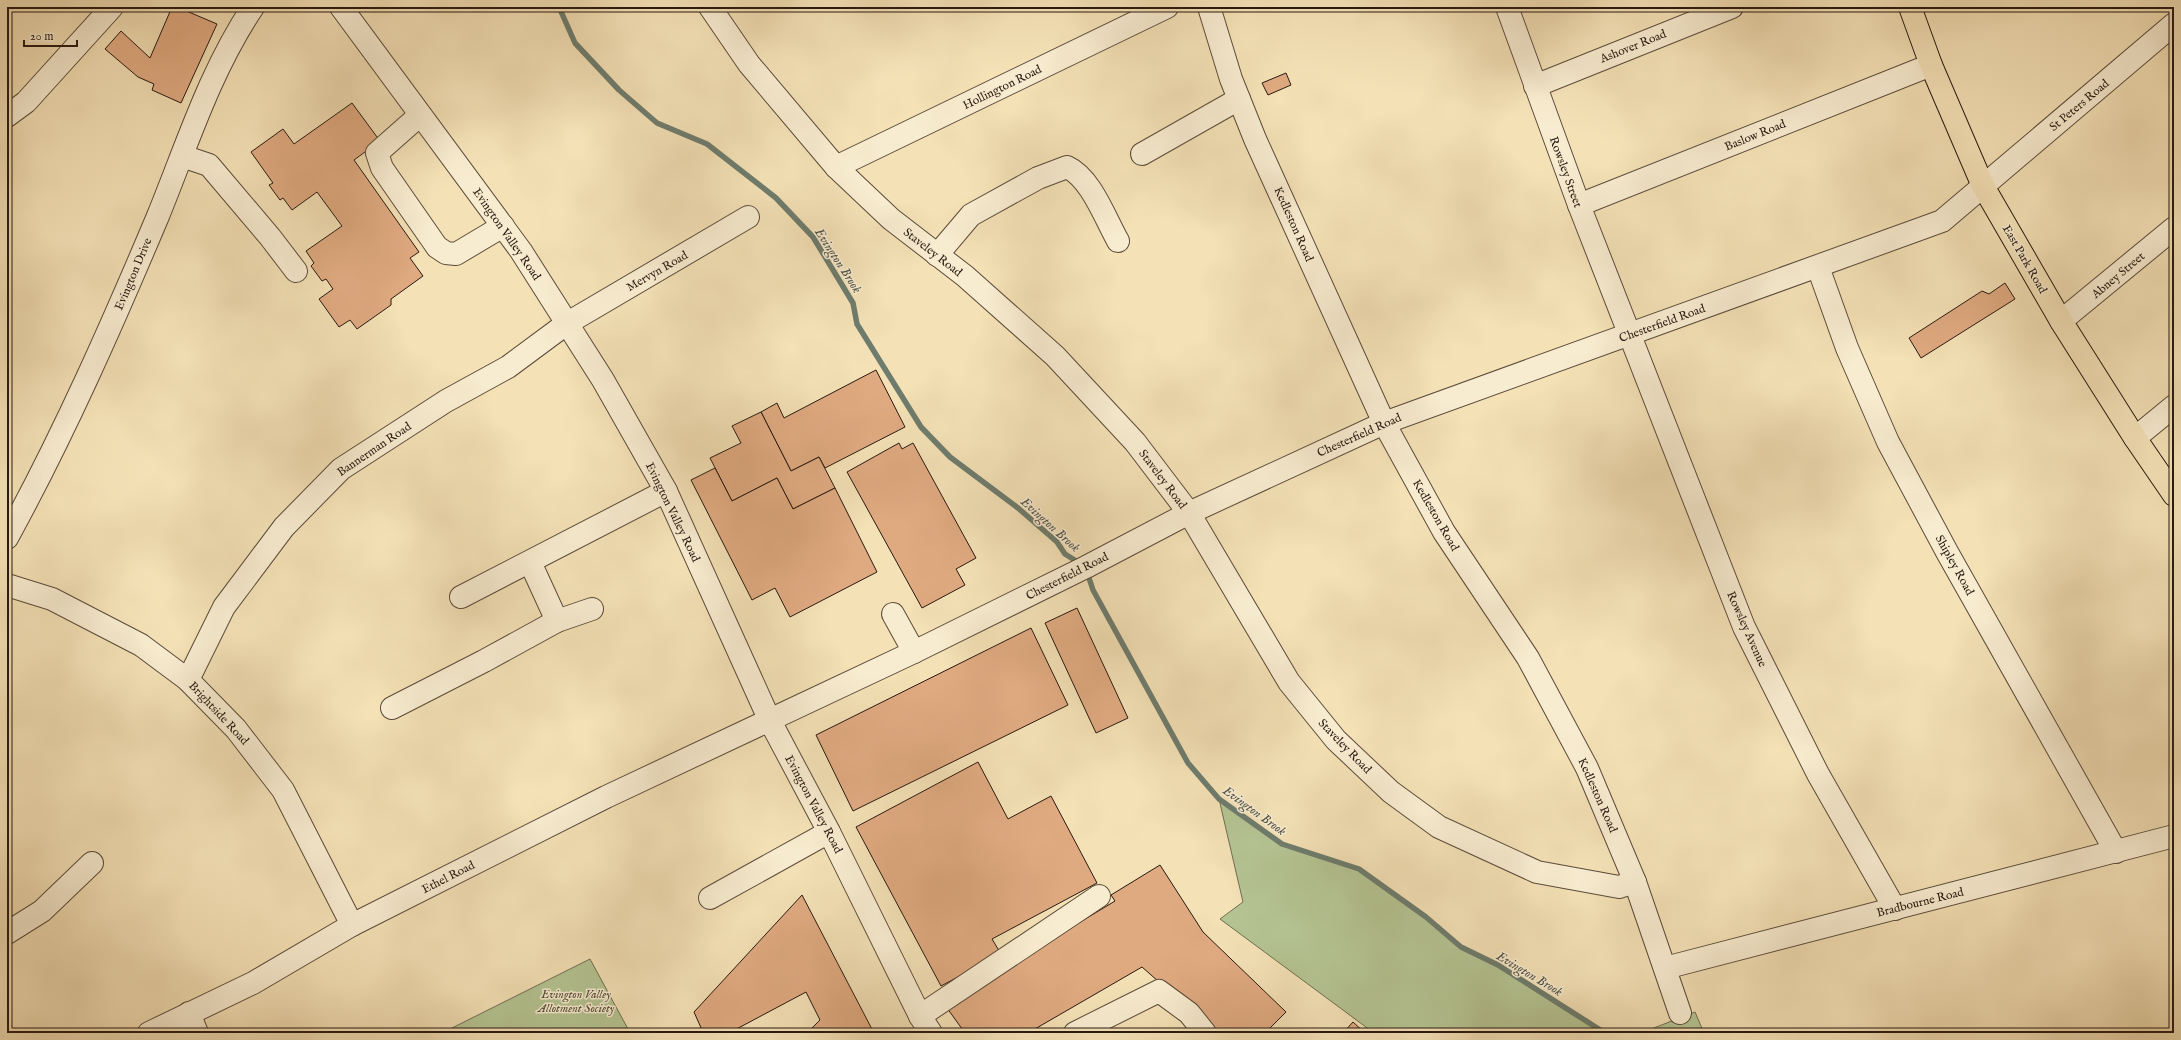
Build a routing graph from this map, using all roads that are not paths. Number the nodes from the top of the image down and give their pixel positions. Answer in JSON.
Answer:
{"nodes":[{"id":1,"x":112,"y":7,"type":"edge"},
{"id":2,"x":253,"y":7,"type":"edge"},
{"id":3,"x":341,"y":7,"type":"edge"},
{"id":4,"x":710,"y":7,"type":"edge"},
{"id":5,"x":1167,"y":7,"type":"edge"},
{"id":6,"x":1209,"y":7,"type":"edge"},
{"id":7,"x":1507,"y":7,"type":"edge"},
{"id":8,"x":1732,"y":7,"type":"edge"},
{"id":9,"x":1910,"y":7,"type":"edge"},
{"id":10,"x":2174,"y":24,"type":"edge"},
{"id":11,"x":1931,"y":65,"type":"junction"},
{"id":12,"x":1535,"y":86,"type":"junction"},
{"id":13,"x":1239,"y":99,"type":"junction"},
{"id":14,"x":420,"y":115,"type":"junction"},
{"id":15,"x":7,"y":116,"type":"edge"},
{"id":16,"x":1142,"y":154,"type":"dead end"},
{"id":17,"x":182,"y":156,"type":"junction"},
{"id":18,"x":836,"y":167,"type":"junction"},
{"id":19,"x":1983,"y":186,"type":"junction"},
{"id":20,"x":1579,"y":205,"type":"junction"},
{"id":21,"x":748,"y":217,"type":"dead end"},
{"id":22,"x":503,"y":226,"type":"junction"},
{"id":23,"x":2174,"y":228,"type":"edge"},
{"id":24,"x":1118,"y":241,"type":"dead end"},
{"id":25,"x":937,"y":255,"type":"junction"},
{"id":26,"x":1818,"y":267,"type":"junction"},
{"id":27,"x":296,"y":271,"type":"dead end"},
{"id":28,"x":2061,"y":321,"type":"junction"},
{"id":29,"x":566,"y":324,"type":"junction"},
{"id":30,"x":1631,"y":334,"type":"junction"},
{"id":31,"x":2174,"y":406,"type":"edge"},
{"id":32,"x":1384,"y":423,"type":"junction"},
{"id":33,"x":2134,"y":438,"type":"junction"},
{"id":34,"x":666,"y":491,"type":"junction"},
{"id":35,"x":2174,"y":495,"type":"edge"},
{"id":36,"x":1189,"y":513,"type":"junction"},
{"id":37,"x":7,"y":538,"type":"edge"},
{"id":38,"x":530,"y":562,"type":"junction"},
{"id":39,"x":7,"y":585,"type":"edge"},
{"id":40,"x":461,"y":597,"type":"dead end"},
{"id":41,"x":592,"y":609,"type":"dead end"},
{"id":42,"x":893,"y":614,"type":"dead end"},
{"id":43,"x":557,"y":621,"type":"junction"},
{"id":44,"x":914,"y":652,"type":"junction"},
{"id":45,"x":188,"y":680,"type":"junction"},
{"id":46,"x":392,"y":708,"type":"dead end"},
{"id":47,"x":760,"y":725,"type":"junction"},
{"id":48,"x":829,"y":832,"type":"junction"},
{"id":49,"x":2174,"y":836,"type":"edge"},
{"id":50,"x":2116,"y":852,"type":"junction"},
{"id":51,"x":92,"y":863,"type":"dead end"},
{"id":52,"x":1636,"y":882,"type":"junction"},
{"id":53,"x":1099,"y":896,"type":"dead end"},
{"id":54,"x":710,"y":898,"type":"dead end"},
{"id":55,"x":1895,"y":909,"type":"junction"},
{"id":56,"x":352,"y":925,"type":"junction"},
{"id":57,"x":7,"y":933,"type":"edge"},
{"id":58,"x":1665,"y":968,"type":"junction"},
{"id":59,"x":189,"y":1013,"type":"junction"},
{"id":60,"x":1680,"y":1013,"type":"dead end"},
{"id":61,"x":925,"y":1025,"type":"edge"},
{"id":62,"x":149,"y":1033,"type":"edge"},
{"id":63,"x":197,"y":1033,"type":"edge"},
{"id":64,"x":1075,"y":1033,"type":"edge"},
{"id":65,"x":1205,"y":1033,"type":"edge"}],
"edges":[{"from":1,"to":15,"type":"street"},
{"from":2,"to":17,"type":"street","name":"Evington Drive"},
{"from":3,"to":14,"type":"street","name":"Evington Valley Road"},
{"from":4,"to":18,"type":"street","name":"Staveley Road"},
{"from":5,"to":18,"type":"street","name":"Hollington Road"},
{"from":6,"to":13,"type":"street","name":"Kedleston Road"},
{"from":7,"to":12,"type":"street","name":"Rowsley Street"},
{"from":8,"to":12,"type":"street","name":"Ashover Road"},
{"from":9,"to":11,"type":"main road","name":"East Park Road"},
{"from":10,"to":19,"type":"street","name":"St Peters Road"},
{"from":11,"to":19,"type":"main road","name":"East Park Road"},
{"from":11,"to":20,"type":"street","name":"Baslow Road"},
{"from":12,"to":20,"type":"street","name":"Rowsley Street"},
{"from":13,"to":16,"type":"street"},
{"from":13,"to":32,"type":"street","name":"Kedleston Road"},
{"from":14,"to":22,"type":"street","name":"Evington Valley Road"},
{"from":14,"to":22,"type":"street"},
{"from":17,"to":27,"type":"street"},
{"from":17,"to":37,"type":"street","name":"Evington Drive"},
{"from":18,"to":25,"type":"street","name":"Staveley Road"},
{"from":19,"to":26,"type":"street","name":"Chesterfield Road"},
{"from":19,"to":28,"type":"main road","name":"East Park Road"},
{"from":20,"to":30,"type":"street","name":"Rowsley Street"},
{"from":21,"to":29,"type":"street","name":"Mervyn Road"},
{"from":22,"to":29,"type":"street","name":"Evington Valley Road"},
{"from":23,"to":28,"type":"street","name":"Abney Street"},
{"from":24,"to":25,"type":"street"},
{"from":25,"to":36,"type":"street","name":"Staveley Road"},
{"from":26,"to":30,"type":"street","name":"Chesterfield Road"},
{"from":26,"to":50,"type":"street","name":"Shipley Road"},
{"from":28,"to":33,"type":"main road","name":"East Park Road"},
{"from":29,"to":34,"type":"street","name":"Evington Valley Road"},
{"from":29,"to":45,"type":"street","name":"Bannerman Road"},
{"from":30,"to":32,"type":"street","name":"Chesterfield Road"},
{"from":30,"to":55,"type":"street","name":"Rowsley Avenue"},
{"from":31,"to":33,"type":"street"},
{"from":32,"to":36,"type":"street","name":"Chesterfield Road"},
{"from":32,"to":52,"type":"street","name":"Kedleston Road"},
{"from":33,"to":35,"type":"main road","name":"East Park Road"},
{"from":34,"to":38,"type":"street"},
{"from":34,"to":47,"type":"street","name":"Evington Valley Road"},
{"from":36,"to":44,"type":"street","name":"Chesterfield Road"},
{"from":36,"to":52,"type":"street","name":"Staveley Road"},
{"from":38,"to":40,"type":"street"},
{"from":38,"to":43,"type":"street"},
{"from":39,"to":45,"type":"street","name":"Brightside Road"},
{"from":41,"to":43,"type":"street"},
{"from":42,"to":44,"type":"street"},
{"from":43,"to":46,"type":"street"},
{"from":44,"to":47,"type":"street","name":"Chesterfield Road"},
{"from":45,"to":56,"type":"street","name":"Brightside Road"},
{"from":47,"to":48,"type":"street","name":"Evington Valley Road"},
{"from":47,"to":56,"type":"street","name":"Ethel Road"},
{"from":48,"to":54,"type":"street"},
{"from":48,"to":61,"type":"street","name":"Evington Valley Road"},
{"from":49,"to":50,"type":"street","name":"Bradbourne Road"},
{"from":50,"to":55,"type":"street","name":"Bradbourne Road"},
{"from":51,"to":57,"type":"street"},
{"from":52,"to":58,"type":"street","name":"Kedleston Road"},
{"from":53,"to":61,"type":"street"},
{"from":55,"to":58,"type":"street","name":"Bradbourne Road"},
{"from":56,"to":59,"type":"street","name":"Ethel Road"},
{"from":58,"to":60,"type":"street","name":"Kedleston Road"},
{"from":59,"to":62,"type":"street","name":"Ethel Road"},
{"from":59,"to":63,"type":"street"},
{"from":64,"to":65,"type":"street"}]}
